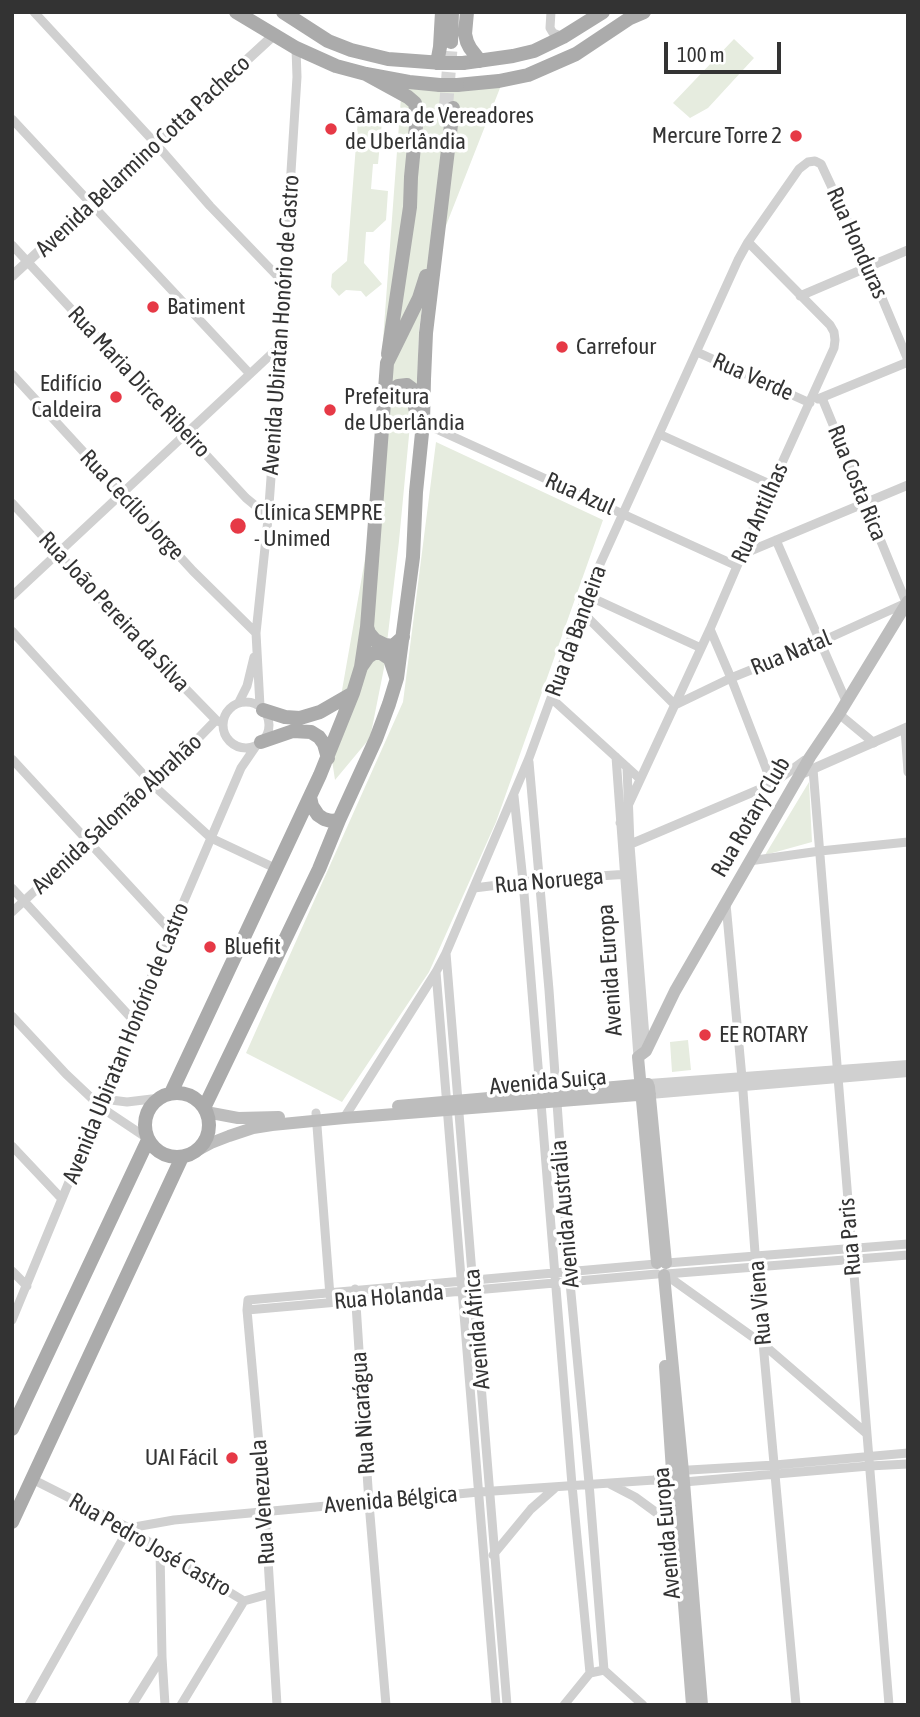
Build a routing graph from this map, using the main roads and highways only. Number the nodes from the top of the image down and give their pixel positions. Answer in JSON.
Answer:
{"nodes":[{"id":1,"x":236,"y":12,"type":"edge"},
{"id":2,"x":442,"y":12,"type":"edge"},
{"id":3,"x":452,"y":12,"type":"edge"},
{"id":4,"x":459,"y":12,"type":"edge"},
{"id":5,"x":467,"y":12,"type":"edge"},
{"id":6,"x":603,"y":12,"type":"edge"},
{"id":7,"x":644,"y":12,"type":"edge"},
{"id":8,"x":632,"y":15,"type":"edge"},
{"id":9,"x":295,"y":17,"type":"edge"},
{"id":10,"x":274,"y":35,"type":"junction"},
{"id":11,"x":480,"y":61,"type":"junction"},
{"id":12,"x":440,"y":63,"type":"junction"},
{"id":13,"x":366,"y":74,"type":"junction"},
{"id":14,"x":459,"y":85,"type":"junction"},
{"id":15,"x":387,"y":363,"type":"junction"},
{"id":16,"x":424,"y":379,"type":"junction"},
{"id":17,"x":386,"y":396,"type":"junction"},
{"id":18,"x":416,"y":492,"type":"junction"},
{"id":19,"x":907,"y":603,"type":"edge"},
{"id":20,"x":367,"y":626,"type":"junction"},
{"id":21,"x":402,"y":637,"type":"junction"},
{"id":22,"x":361,"y":667,"type":"junction"},
{"id":23,"x":397,"y":678,"type":"junction"},
{"id":24,"x":353,"y":693,"type":"junction"},
{"id":25,"x":262,"y":708,"type":"road end"},
{"id":26,"x":259,"y":744,"type":"road end"},
{"id":27,"x":328,"y":758,"type":"junction"},
{"id":28,"x":310,"y":797,"type":"junction"},
{"id":29,"x":339,"y":820,"type":"junction"},
{"id":30,"x":642,"y":1054,"type":"joint"},
{"id":31,"x":645,"y":1090,"type":"junction"},
{"id":32,"x":165,"y":1096,"type":"junction"},
{"id":33,"x":205,"y":1110,"type":"junction"},
{"id":34,"x":316,"y":1117,"type":"junction"},
{"id":35,"x":148,"y":1139,"type":"junction"},
{"id":36,"x":189,"y":1154,"type":"junction"},
{"id":37,"x":12,"y":1429,"type":"edge"},
{"id":38,"x":678,"y":1477,"type":"junction"},
{"id":39,"x":12,"y":1522,"type":"edge"},
{"id":40,"x":692,"y":1705,"type":"edge"},
{"id":41,"x":702,"y":1705,"type":"edge"}],
"edges":[{"from":1,"to":10,"type":"main road"},
{"from":2,"to":12,"type":"main road"},
{"from":3,"to":4,"type":"main road"},
{"from":5,"to":11,"type":"main road"},
{"from":6,"to":11,"type":"main road"},
{"from":7,"to":8,"type":"main road"},
{"from":8,"to":14,"type":"main road"},
{"from":9,"to":10,"type":"main road"},
{"from":9,"to":12,"type":"main road"},
{"from":10,"to":13,"type":"main road"},
{"from":11,"to":12,"type":"main road","bridge":true},
{"from":13,"to":14,"type":"main road","bridge":true},
{"from":13,"to":15,"type":"main road"},
{"from":14,"to":16,"type":"main road"},
{"from":15,"to":16,"type":"main road"},
{"from":15,"to":17,"type":"main road"},
{"from":16,"to":18,"type":"main road"},
{"from":17,"to":18,"type":"main road"},
{"from":17,"to":20,"type":"main road"},
{"from":18,"to":21,"type":"main road"},
{"from":19,"to":30,"type":"main road","name":"Rua Rotary Club"},
{"from":20,"to":21,"type":"main road"},
{"from":20,"to":22,"type":"main road"},
{"from":21,"to":23,"type":"main road"},
{"from":22,"to":23,"type":"main road"},
{"from":22,"to":24,"type":"main road"},
{"from":23,"to":29,"type":"main road"},
{"from":24,"to":25,"type":"main road"},
{"from":24,"to":27,"type":"main road"},
{"from":26,"to":27,"type":"main road"},
{"from":27,"to":28,"type":"main road"},
{"from":28,"to":29,"type":"main road"},
{"from":28,"to":32,"type":"main road"},
{"from":29,"to":33,"type":"main road"},
{"from":30,"to":31,"type":"main road","name":"Avenida Europa"},
{"from":31,"to":34,"type":"main road","name":"Avenida Suiça"},
{"from":31,"to":38,"type":"main road","name":"Avenida Europa"},
{"from":32,"to":33,"type":"main road"},
{"from":32,"to":35,"type":"main road"},
{"from":33,"to":34,"type":"main road","name":"Avenida Suiça"},
{"from":33,"to":36,"type":"main road"},
{"from":34,"to":36,"type":"main road","name":"Avenida Suiça"},
{"from":35,"to":36,"type":"main road"},
{"from":35,"to":37,"type":"main road"},
{"from":36,"to":39,"type":"main road"},
{"from":38,"to":40,"type":"main road","name":"Avenida Europa"},
{"from":38,"to":41,"type":"main road","name":"Avenida Europa"}]}
